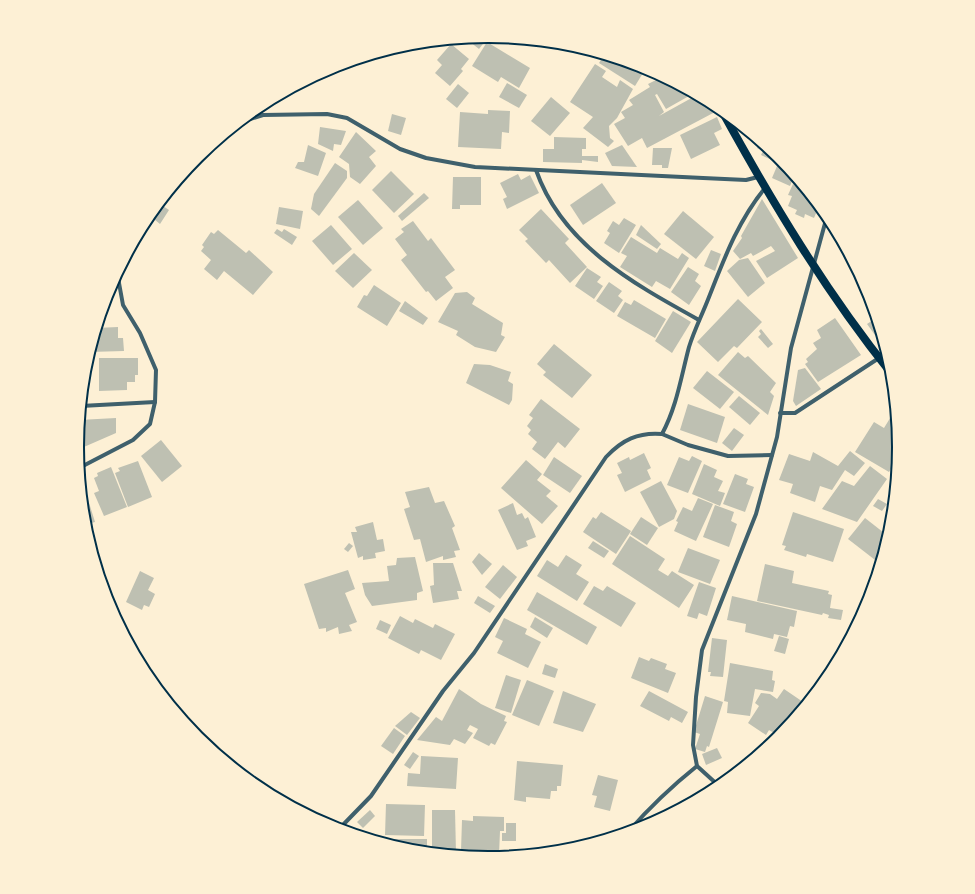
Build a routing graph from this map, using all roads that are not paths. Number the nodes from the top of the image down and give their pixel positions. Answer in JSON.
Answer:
{"nodes":[{"id":1,"x":253,"y":118,"type":"edge"},
{"id":2,"x":728,"y":123,"type":"edge"},
{"id":3,"x":536,"y":170,"type":"junction"},
{"id":4,"x":758,"y":177,"type":"junction"},
{"id":5,"x":765,"y":188,"type":"junction"},
{"id":6,"x":824,"y":225,"type":"edge"},
{"id":7,"x":813,"y":265,"type":"junction"},
{"id":8,"x":119,"y":282,"type":"edge"},
{"id":9,"x":699,"y":320,"type":"junction"},
{"id":10,"x":879,"y":358,"type":"junction"},
{"id":11,"x":882,"y":362,"type":"edge"},
{"id":12,"x":155,"y":402,"type":"junction"},
{"id":13,"x":86,"y":406,"type":"edge"},
{"id":14,"x":780,"y":413,"type":"junction"},
{"id":15,"x":662,"y":434,"type":"junction"},
{"id":16,"x":772,"y":455,"type":"junction"},
{"id":17,"x":84,"y":465,"type":"edge"},
{"id":18,"x":697,"y":766,"type":"junction"},
{"id":19,"x":714,"y":782,"type":"edge"},
{"id":20,"x":637,"y":822,"type":"edge"},
{"id":21,"x":344,"y":824,"type":"edge"}],
"edges":[{"from":1,"to":3,"type":"street"},
{"from":2,"to":4,"type":"main road"},
{"from":3,"to":4,"type":"street"},
{"from":3,"to":9,"type":"street"},
{"from":4,"to":5,"type":"main road"},
{"from":5,"to":7,"type":"main road"},
{"from":5,"to":9,"type":"street"},
{"from":6,"to":7,"type":"street"},
{"from":7,"to":10,"type":"main road"},
{"from":7,"to":14,"type":"street"},
{"from":8,"to":12,"type":"street"},
{"from":9,"to":15,"type":"street"},
{"from":10,"to":11,"type":"main road"},
{"from":10,"to":14,"type":"street"},
{"from":12,"to":13,"type":"street"},
{"from":12,"to":17,"type":"street"},
{"from":14,"to":16,"type":"street"},
{"from":15,"to":16,"type":"street"},
{"from":15,"to":21,"type":"street"},
{"from":16,"to":18,"type":"street"},
{"from":18,"to":19,"type":"street"},
{"from":18,"to":20,"type":"street"}]}
